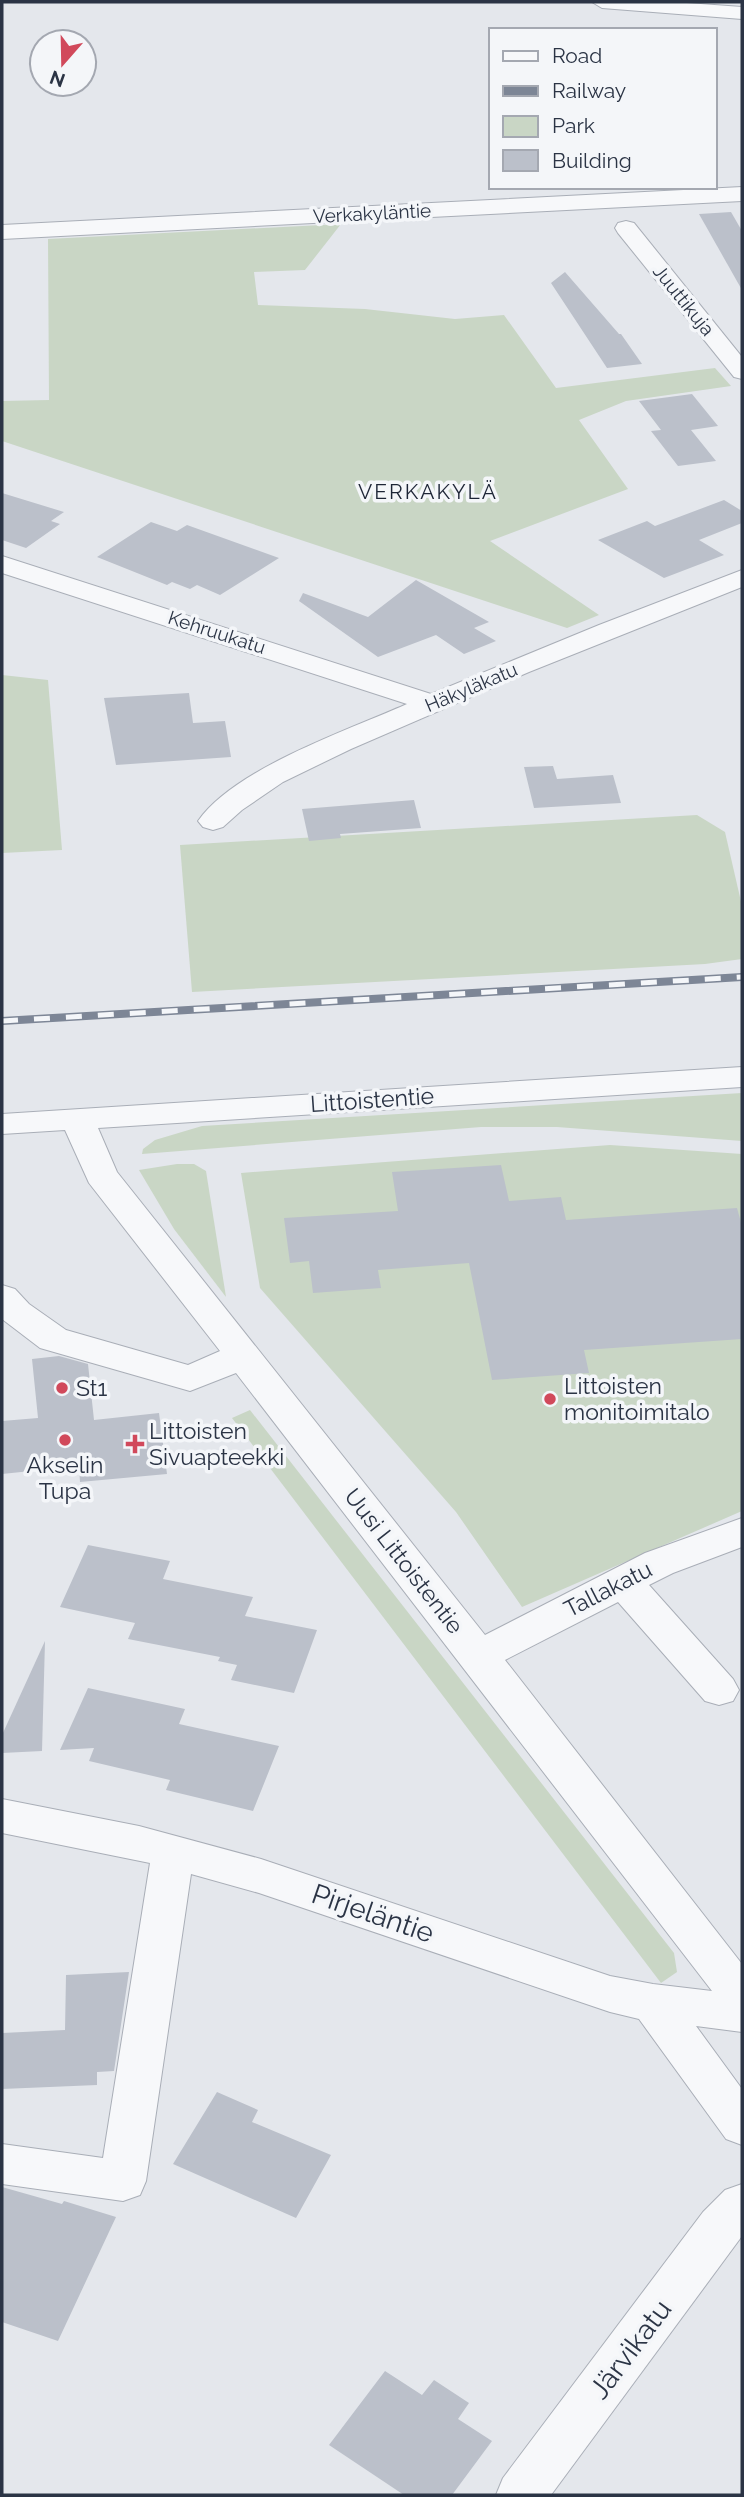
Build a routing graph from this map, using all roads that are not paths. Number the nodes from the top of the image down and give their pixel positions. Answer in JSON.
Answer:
{"nodes":[{"id":1,"x":602,"y":2,"type":"edge"},
{"id":2,"x":742,"y":13,"type":"edge"},
{"id":3,"x":742,"y":194,"type":"edge"},
{"id":4,"x":626,"y":228,"type":"dead end"},
{"id":5,"x":2,"y":232,"type":"edge"},
{"id":6,"x":733,"y":350,"type":"edge"},
{"id":7,"x":742,"y":372,"type":"edge"},
{"id":8,"x":2,"y":564,"type":"edge"},
{"id":9,"x":742,"y":578,"type":"edge"},
{"id":10,"x":432,"y":703,"type":"junction"},
{"id":11,"x":213,"y":821,"type":"dead end"},
{"id":12,"x":742,"y":1077,"type":"edge"},
{"id":13,"x":77,"y":1119,"type":"junction"},
{"id":14,"x":2,"y":1124,"type":"edge"},
{"id":15,"x":2,"y":1297,"type":"edge"},
{"id":16,"x":242,"y":1356,"type":"junction"},
{"id":17,"x":742,"y":1532,"type":"edge"},
{"id":18,"x":622,"y":1582,"type":"junction"},
{"id":19,"x":479,"y":1656,"type":"junction"},
{"id":20,"x":719,"y":1690,"type":"dead end"},
{"id":21,"x":2,"y":1816,"type":"edge"},
{"id":22,"x":173,"y":1852,"type":"junction"},
{"id":23,"x":742,"y":1997,"type":"edge"},
{"id":24,"x":653,"y":2003,"type":"junction"},
{"id":25,"x":742,"y":2013,"type":"edge"},
{"id":26,"x":742,"y":2125,"type":"edge"},
{"id":27,"x":2,"y":2164,"type":"edge"},
{"id":28,"x":742,"y":2205,"type":"edge"},
{"id":29,"x":521,"y":2495,"type":"edge"}],
"edges":[{"from":1,"to":2,"type":"street"},
{"from":3,"to":5,"type":"street","name":"Verkakyläntie"},
{"from":4,"to":6,"type":"street","name":"Juuttikuja"},
{"from":6,"to":7,"type":"street","name":"Juuttikuja"},
{"from":8,"to":10,"type":"street","name":"Kehruukatu"},
{"from":9,"to":10,"type":"street","name":"Häkyläkatu"},
{"from":10,"to":11,"type":"street","name":"Häkyläkatu"},
{"from":12,"to":13,"type":"street","name":"Littoistentie"},
{"from":13,"to":14,"type":"street","name":"Littoistentie"},
{"from":13,"to":16,"type":"street","name":"Uusi Littoistentie"},
{"from":15,"to":16,"type":"street"},
{"from":16,"to":19,"type":"street","name":"Uusi Littoistentie"},
{"from":17,"to":18,"type":"street","name":"Tallakatu"},
{"from":18,"to":19,"type":"street","name":"Tallakatu"},
{"from":18,"to":20,"type":"street"},
{"from":19,"to":23,"type":"street","name":"Uusi Littoistentie"},
{"from":21,"to":22,"type":"street","name":"Pirjeläntie"},
{"from":22,"to":24,"type":"street","name":"Pirjeläntie"},
{"from":22,"to":27,"type":"street"},
{"from":24,"to":25,"type":"street","name":"Pirjeläntie"},
{"from":24,"to":26,"type":"street"},
{"from":28,"to":29,"type":"street","name":"Järvikatu"}]}
